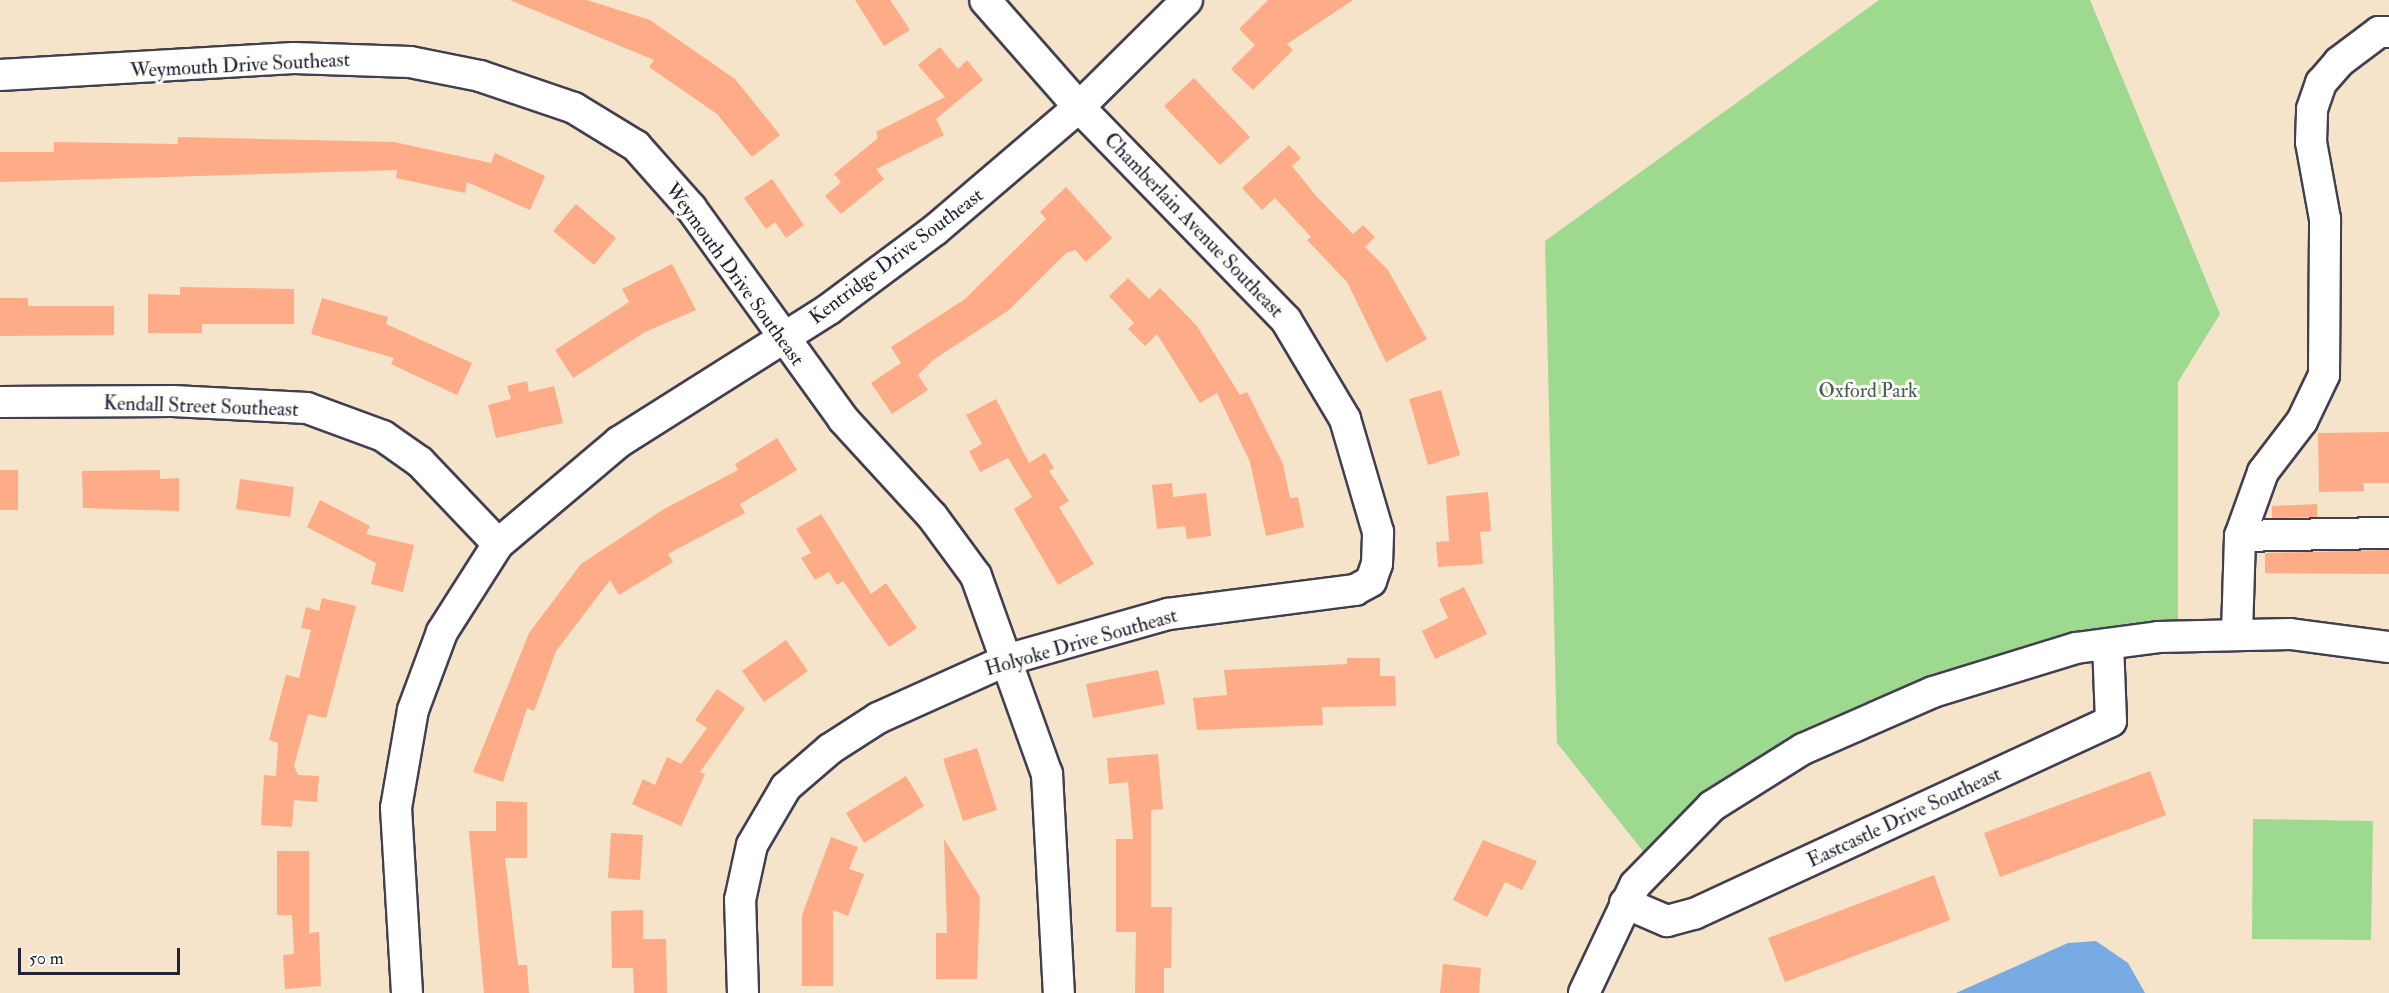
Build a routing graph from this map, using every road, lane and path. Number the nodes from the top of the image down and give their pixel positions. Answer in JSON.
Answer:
{"nodes":[{"id":1,"x":985,"y":0,"type":"edge"},
{"id":2,"x":1187,"y":0,"type":"edge"},
{"id":3,"x":2389,"y":32,"type":"edge"},
{"id":4,"x":0,"y":75,"type":"edge"},
{"id":5,"x":1079,"y":107,"type":"junction"},
{"id":6,"x":781,"y":339,"type":"junction"},
{"id":7,"x":0,"y":402,"type":"edge"},
{"id":8,"x":2389,"y":533,"type":"edge"},
{"id":9,"x":2240,"y":536,"type":"junction"},
{"id":10,"x":498,"y":544,"type":"junction"},
{"id":11,"x":1371,"y":581,"type":"joint"},
{"id":12,"x":2237,"y":633,"type":"junction"},
{"id":13,"x":2108,"y":644,"type":"junction"},
{"id":14,"x":2389,"y":647,"type":"edge"},
{"id":15,"x":1009,"y":659,"type":"junction"},
{"id":16,"x":1625,"y":903,"type":"junction"},
{"id":17,"x":407,"y":993,"type":"edge"},
{"id":18,"x":743,"y":993,"type":"edge"},
{"id":19,"x":1059,"y":993,"type":"edge"},
{"id":20,"x":1584,"y":993,"type":"edge"}],
"edges":[{"from":1,"to":5,"type":"street","name":"Chamberlain Avenue Southeast"},
{"from":2,"to":5,"type":"street","name":"Kentridge Drive Southeast"},
{"from":3,"to":9,"type":"street"},
{"from":4,"to":6,"type":"street","name":"Weymouth Drive Southeast"},
{"from":5,"to":6,"type":"street","name":"Kentridge Drive Southeast"},
{"from":5,"to":11,"type":"street","name":"Chamberlain Avenue Southeast"},
{"from":6,"to":10,"type":"street","name":"Kentridge Drive Southeast"},
{"from":6,"to":15,"type":"street","name":"Weymouth Drive Southeast"},
{"from":7,"to":10,"type":"street","name":"Kendall Street Southeast"},
{"from":8,"to":9,"type":"street"},
{"from":9,"to":12,"type":"street"},
{"from":10,"to":17,"type":"street","name":"Kentridge Drive Southeast"},
{"from":11,"to":15,"type":"street","name":"Holyoke Drive Southeast"},
{"from":12,"to":13,"type":"street"},
{"from":12,"to":14,"type":"street"},
{"from":13,"to":16,"type":"street"},
{"from":13,"to":16,"type":"street","name":"Eastcastle Drive Southeast"},
{"from":15,"to":18,"type":"street","name":"Holyoke Drive Southeast"},
{"from":15,"to":19,"type":"street","name":"Weymouth Drive Southeast"},
{"from":16,"to":20,"type":"street"}]}
